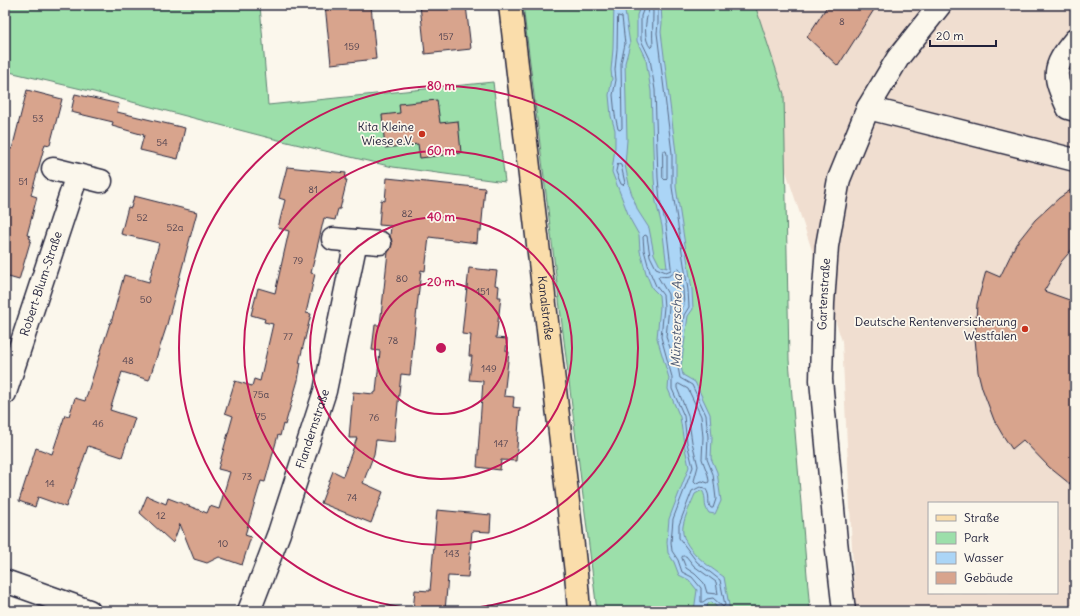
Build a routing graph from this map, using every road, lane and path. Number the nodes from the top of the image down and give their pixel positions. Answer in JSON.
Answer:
{"nodes":[{"id":1,"x":510,"y":5,"type":"edge"},
{"id":2,"x":940,"y":5,"type":"edge"},
{"id":3,"x":1075,"y":40,"type":"edge"},
{"id":4,"x":868,"y":108,"type":"junction"},
{"id":5,"x":1075,"y":110,"type":"edge"},
{"id":6,"x":1075,"y":160,"type":"edge"},
{"id":7,"x":53,"y":169,"type":"dead end"},
{"id":8,"x":77,"y":175,"type":"junction"},
{"id":9,"x":101,"y":181,"type":"dead end"},
{"id":10,"x":333,"y":239,"type":"dead end"},
{"id":11,"x":356,"y":241,"type":"junction"},
{"id":12,"x":380,"y":243,"type":"dead end"},
{"id":13,"x":5,"y":393,"type":"edge"},
{"id":14,"x":5,"y":582,"type":"edge"},
{"id":15,"x":89,"y":611,"type":"edge"},
{"id":16,"x":250,"y":611,"type":"edge"},
{"id":17,"x":579,"y":611,"type":"edge"},
{"id":18,"x":844,"y":611,"type":"edge"}],
"edges":[{"from":1,"to":17,"type":"main road","name":"Kanalstraße"},
{"from":2,"to":4,"type":"street","name":"Gartenstraße"},
{"from":3,"to":5,"type":"street"},
{"from":4,"to":6,"type":"street"},
{"from":4,"to":18,"type":"street","name":"Gartenstraße"},
{"from":7,"to":8,"type":"street"},
{"from":8,"to":9,"type":"street"},
{"from":8,"to":13,"type":"street","name":"Robert-Blum-Straße"},
{"from":10,"to":11,"type":"street"},
{"from":11,"to":12,"type":"street"},
{"from":11,"to":16,"type":"street","name":"Flandernstraße"},
{"from":14,"to":15,"type":"street"}]}
